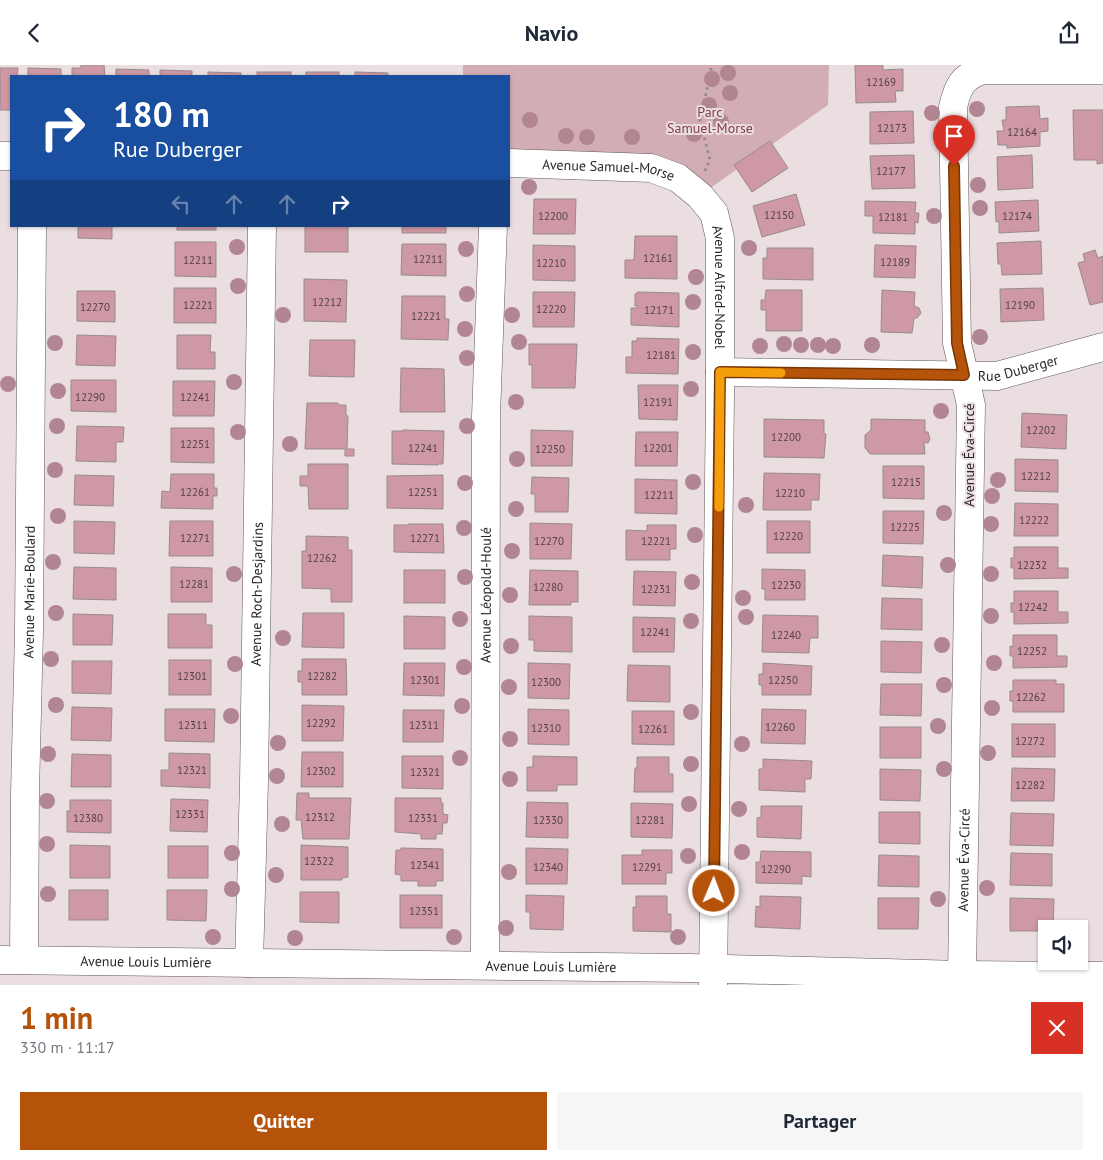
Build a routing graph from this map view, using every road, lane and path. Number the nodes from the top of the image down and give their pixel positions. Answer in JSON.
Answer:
{"nodes":[{"id":1,"x":712,"y":65,"type":"edge"},
{"id":2,"x":1103,"y":70,"type":"edge"},
{"id":3,"x":510,"y":163,"type":"edge"},
{"id":4,"x":698,"y":195,"type":"junction"},
{"id":5,"x":32,"y":227,"type":"edge"},
{"id":6,"x":262,"y":227,"type":"edge"},
{"id":7,"x":493,"y":227,"type":"edge"},
{"id":8,"x":1103,"y":347,"type":"edge"},
{"id":9,"x":720,"y":372,"type":"junction"},
{"id":10,"x":964,"y":375,"type":"junction"},
{"id":11,"x":12,"y":960,"type":"edge"},
{"id":12,"x":249,"y":963,"type":"junction"},
{"id":13,"x":485,"y":965,"type":"junction"},
{"id":14,"x":962,"y":975,"type":"junction"},
{"id":15,"x":1103,"y":976,"type":"edge"},
{"id":16,"x":713,"y":977,"type":"edge"}],
"edges":[{"from":1,"to":4,"type":"path"},
{"from":2,"to":10,"type":"street","name":"Avenue Éva-Circé"},
{"from":3,"to":4,"type":"street","name":"Avenue Samuel-Morse"},
{"from":4,"to":9,"type":"street","name":"Avenue Alfred-Nobel"},
{"from":5,"to":11,"type":"street","name":"Avenue Marie-Boulard"},
{"from":6,"to":12,"type":"street","name":"Avenue Roch-Desjardins"},
{"from":7,"to":13,"type":"street","name":"Avenue Léopold-Houlé"},
{"from":8,"to":10,"type":"street","name":"Rue Duberger"},
{"from":9,"to":10,"type":"street","name":"Rue Duberger"},
{"from":9,"to":16,"type":"street","name":"Avenue Alfred-Nobel"},
{"from":10,"to":14,"type":"street","name":"Avenue Éva-Circé"},
{"from":11,"to":12,"type":"street","name":"Avenue Louis Lumière"},
{"from":12,"to":13,"type":"street","name":"Avenue Louis Lumière"},
{"from":13,"to":16,"type":"street","name":"Avenue Louis Lumière"},
{"from":14,"to":15,"type":"street","name":"Avenue Louis Lumière"},
{"from":14,"to":16,"type":"street","name":"Avenue Louis Lumière"}]}
